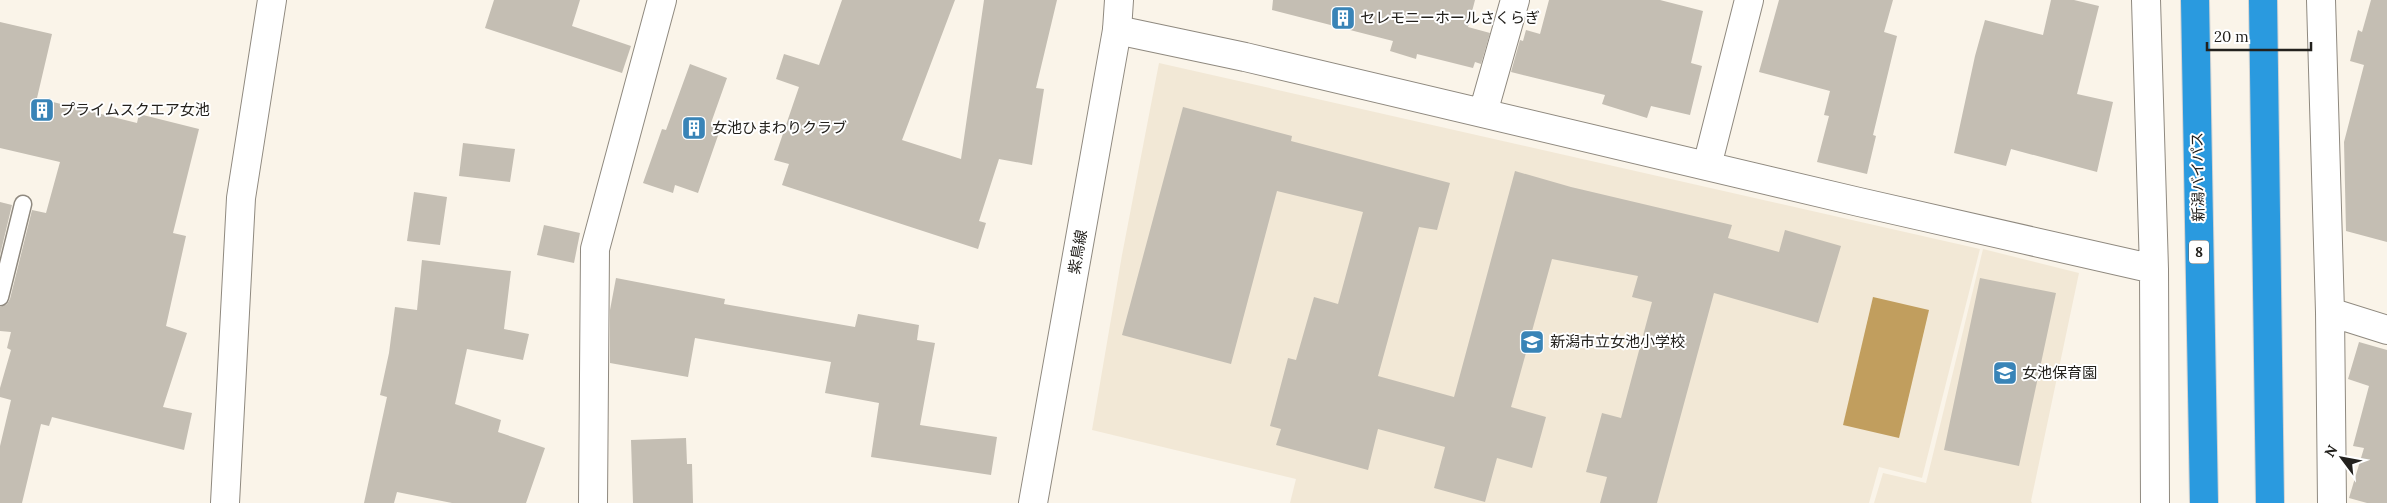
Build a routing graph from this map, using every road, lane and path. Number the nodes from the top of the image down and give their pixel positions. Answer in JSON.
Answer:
{"nodes":[{"id":1,"x":272,"y":0,"type":"edge"},
{"id":2,"x":662,"y":0,"type":"edge"},
{"id":3,"x":1119,"y":0,"type":"edge"},
{"id":4,"x":1515,"y":0,"type":"edge"},
{"id":5,"x":1749,"y":0,"type":"edge"},
{"id":6,"x":2146,"y":0,"type":"edge"},
{"id":7,"x":2195,"y":0,"type":"edge"},
{"id":8,"x":2263,"y":0,"type":"edge"},
{"id":9,"x":2321,"y":0,"type":"edge"},
{"id":10,"x":1117,"y":30,"type":"junction"},
{"id":11,"x":1483,"y":113,"type":"junction"},
{"id":12,"x":1707,"y":166,"type":"junction"},
{"id":13,"x":23,"y":204,"type":"dead end"},
{"id":14,"x":2154,"y":268,"type":"junction"},
{"id":15,"x":0,"y":297,"type":"edge"},
{"id":16,"x":2330,"y":312,"type":"junction"},
{"id":17,"x":2387,"y":330,"type":"edge"},
{"id":18,"x":225,"y":503,"type":"edge"},
{"id":19,"x":593,"y":503,"type":"edge"},
{"id":20,"x":1033,"y":503,"type":"edge"},
{"id":21,"x":2156,"y":503,"type":"edge"},
{"id":22,"x":2204,"y":503,"type":"edge"},
{"id":23,"x":2270,"y":503,"type":"edge"},
{"id":24,"x":2332,"y":503,"type":"edge"}],
"edges":[{"from":1,"to":18,"type":"street"},
{"from":2,"to":19,"type":"street"},
{"from":3,"to":10,"type":"street","name":"紫鳥線"},
{"from":4,"to":11,"type":"street"},
{"from":5,"to":12,"type":"street"},
{"from":6,"to":14,"type":"street"},
{"from":7,"to":22,"type":"highway","name":"新潟バイパス","number":"8"},
{"from":8,"to":23,"type":"highway"},
{"from":9,"to":16,"type":"street"},
{"from":10,"to":11,"type":"street"},
{"from":10,"to":20,"type":"street","name":"紫鳥線"},
{"from":11,"to":12,"type":"street"},
{"from":12,"to":14,"type":"street"},
{"from":13,"to":15,"type":"lane"},
{"from":14,"to":21,"type":"street"},
{"from":16,"to":17,"type":"street"},
{"from":16,"to":24,"type":"street"}]}
